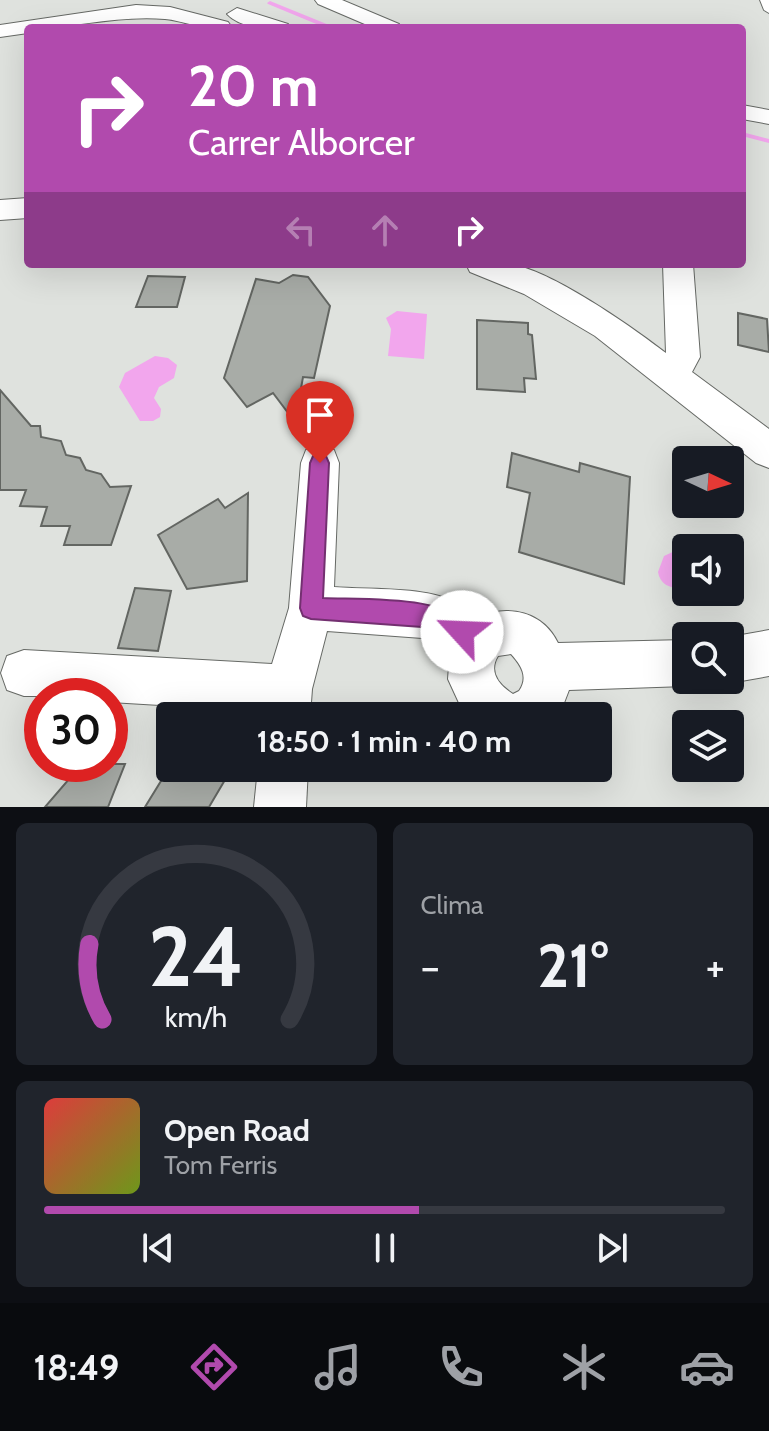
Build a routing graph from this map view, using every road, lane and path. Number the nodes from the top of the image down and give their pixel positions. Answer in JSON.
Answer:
{"nodes":[{"id":1,"x":325,"y":0,"type":"edge"},
{"id":2,"x":765,"y":0,"type":"edge"},
{"id":3,"x":769,"y":10,"type":"edge"},
{"id":4,"x":235,"y":15,"type":"edge"},
{"id":5,"x":48,"y":24,"type":"edge"},
{"id":6,"x":267,"y":24,"type":"edge"},
{"id":7,"x":382,"y":24,"type":"edge"},
{"id":8,"x":24,"y":27,"type":"edge"},
{"id":9,"x":0,"y":31,"type":"edge"},
{"id":10,"x":746,"y":113,"type":"edge"},
{"id":11,"x":769,"y":117,"type":"edge"},
{"id":12,"x":491,"y":268,"type":"edge"},
{"id":13,"x":678,"y":268,"type":"edge"},
{"id":14,"x":673,"y":375,"type":"junction"},
{"id":15,"x":769,"y":451,"type":"edge"},
{"id":16,"x":320,"y":463,"type":"dead end"},
{"id":17,"x":311,"y":608,"type":"junction"},
{"id":18,"x":476,"y":647,"type":"junction"},
{"id":19,"x":769,"y":653,"type":"edge"},
{"id":20,"x":744,"y":657,"type":"edge"},
{"id":21,"x":672,"y":663,"type":"edge"},
{"id":22,"x":546,"y":667,"type":"junction"},
{"id":23,"x":24,"y":673,"type":"dead end"},
{"id":24,"x":287,"y":702,"type":"edge"},
{"id":25,"x":484,"y":702,"type":"edge"},
{"id":26,"x":541,"y":702,"type":"edge"},
{"id":27,"x":282,"y":782,"type":"edge"},
{"id":28,"x":280,"y":807,"type":"edge"}],
"edges":[{"from":1,"to":7,"type":"street"},
{"from":2,"to":3,"type":"lane"},
{"from":4,"to":5,"type":"street"},
{"from":4,"to":6,"type":"street"},
{"from":8,"to":9,"type":"street"},
{"from":10,"to":11,"type":"street"},
{"from":12,"to":14,"type":"street"},
{"from":13,"to":14,"type":"street"},
{"from":14,"to":15,"type":"street"},
{"from":16,"to":17,"type":"street"},
{"from":17,"to":18,"type":"street"},
{"from":17,"to":24,"type":"street"},
{"from":18,"to":22,"type":"street"},
{"from":18,"to":25,"type":"street"},
{"from":19,"to":20,"type":"street"},
{"from":21,"to":22,"type":"street"},
{"from":22,"to":26,"type":"street"},
{"from":23,"to":24,"type":"street"},
{"from":27,"to":28,"type":"street"}]}
